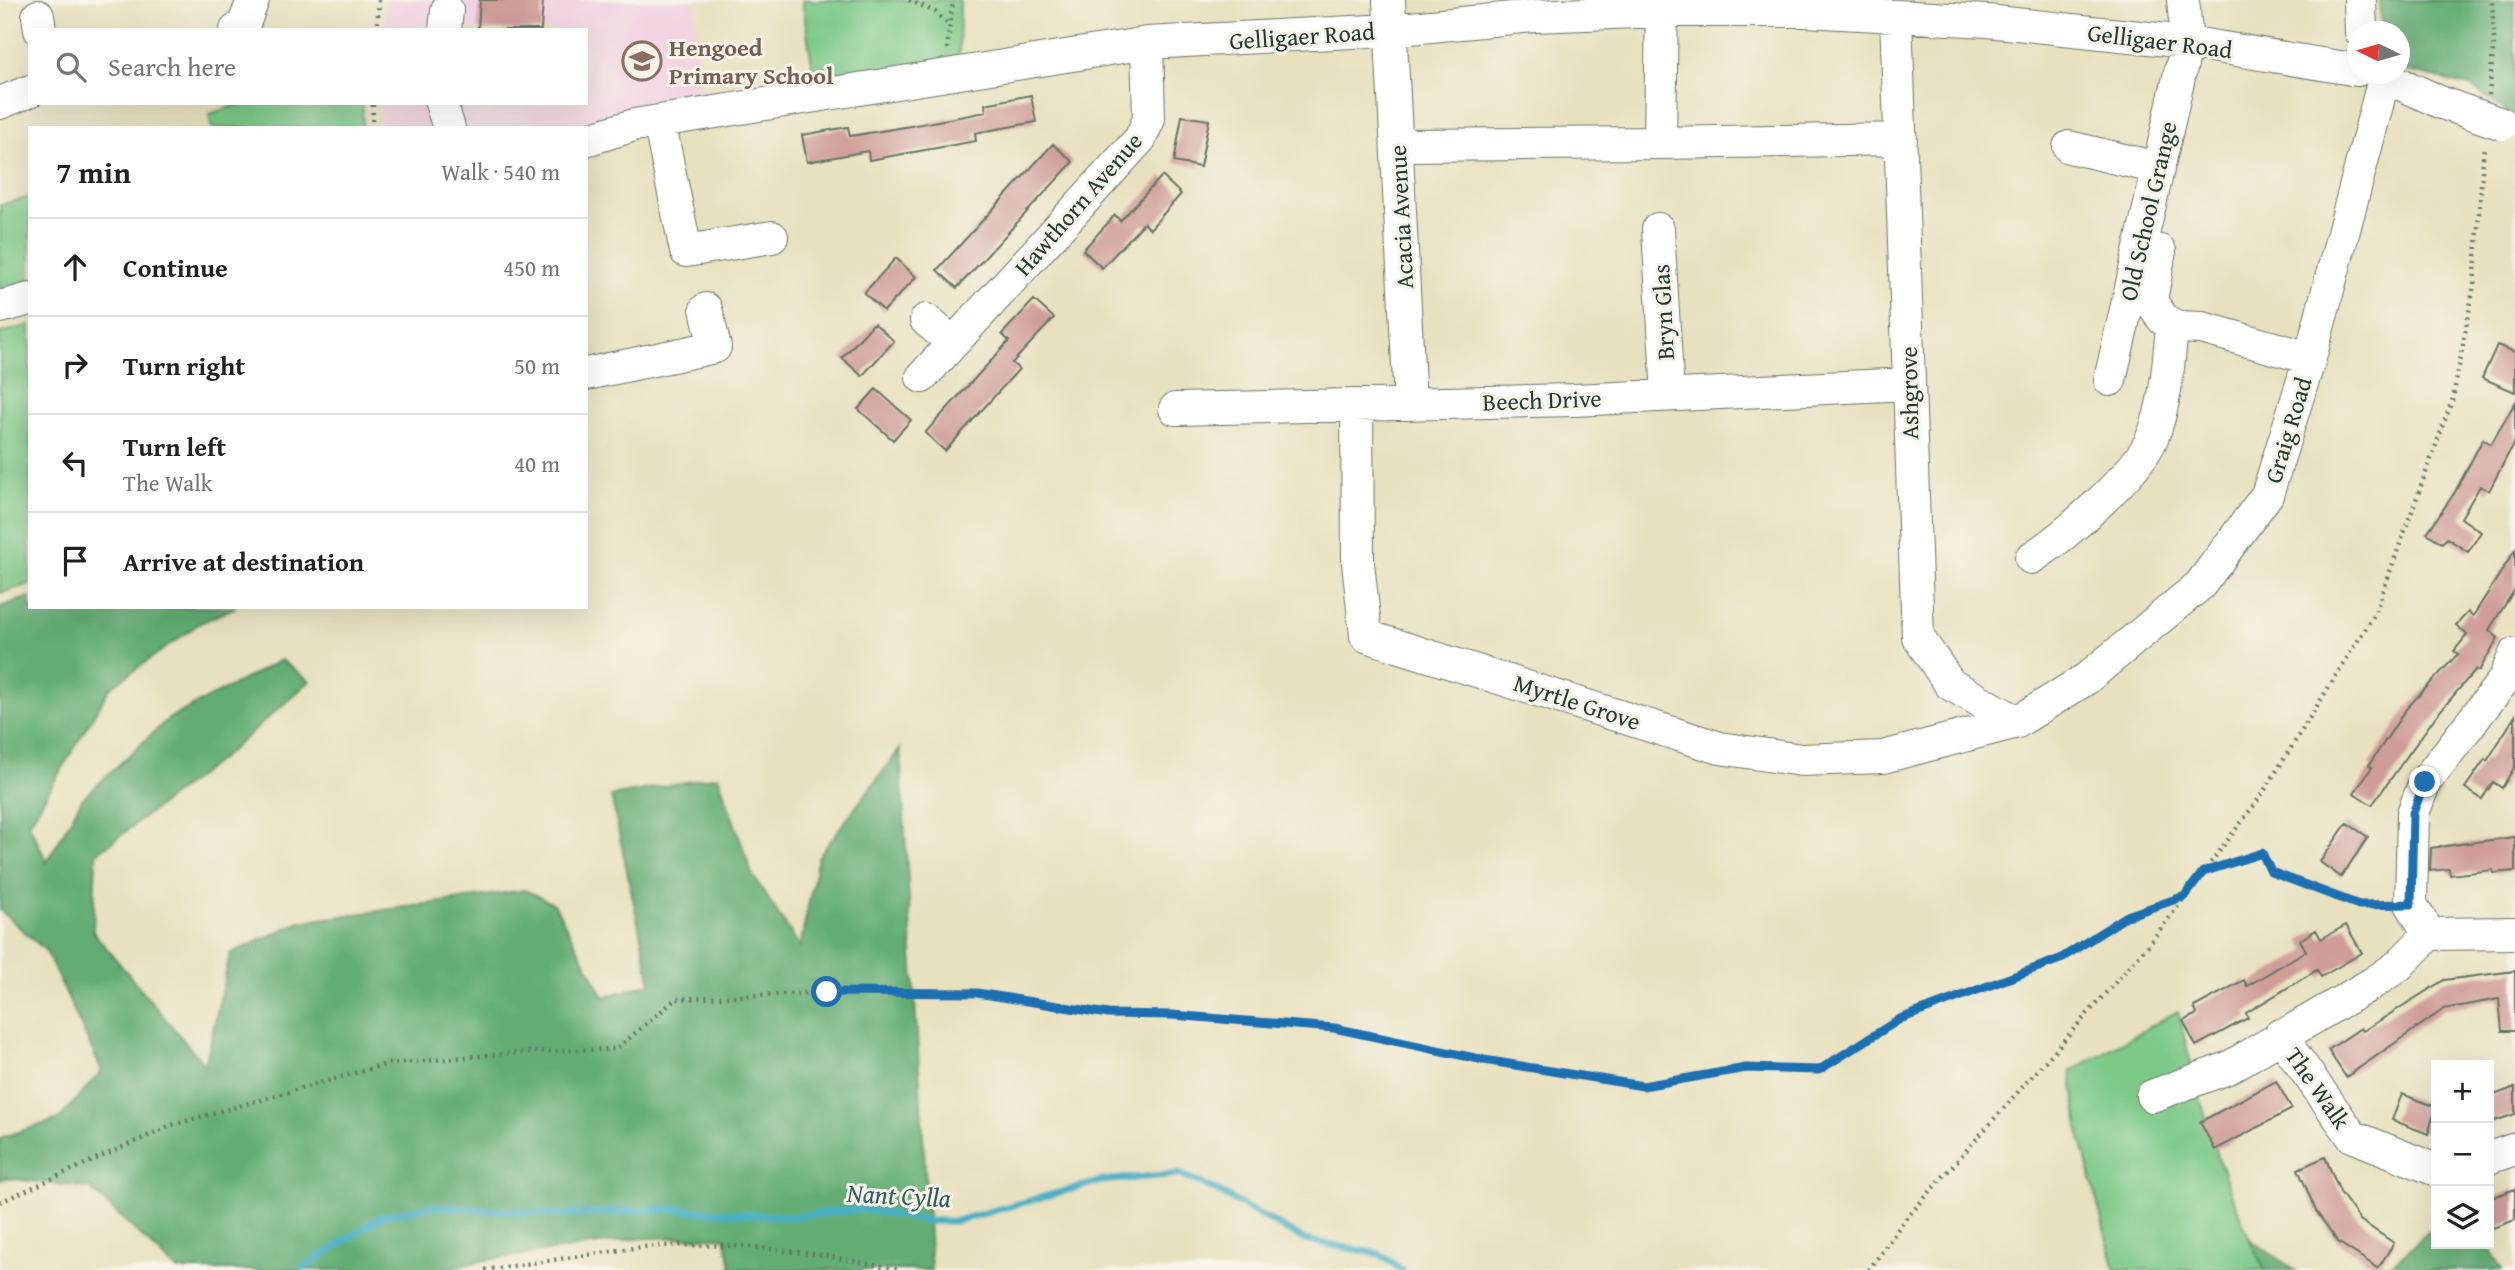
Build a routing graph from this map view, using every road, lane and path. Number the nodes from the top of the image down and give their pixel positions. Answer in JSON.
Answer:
{"nodes":[{"id":1,"x":253,"y":0,"type":"edge"},
{"id":2,"x":379,"y":0,"type":"edge"},
{"id":3,"x":909,"y":0,"type":"edge"},
{"id":4,"x":953,"y":0,"type":"edge"},
{"id":5,"x":2183,"y":0,"type":"edge"},
{"id":6,"x":2360,"y":0,"type":"edge"},
{"id":7,"x":2492,"y":0,"type":"edge"},
{"id":8,"x":1662,"y":6,"type":"edge"},
{"id":9,"x":1805,"y":6,"type":"edge"},
{"id":10,"x":1534,"y":8,"type":"edge"},
{"id":11,"x":1389,"y":15,"type":"edge"},
{"id":12,"x":2061,"y":15,"type":"edge"},
{"id":13,"x":1896,"y":16,"type":"junction"},
{"id":14,"x":2361,"y":21,"type":"edge"},
{"id":15,"x":950,"y":26,"type":"junction"},
{"id":16,"x":239,"y":28,"type":"edge"},
{"id":17,"x":377,"y":28,"type":"edge"},
{"id":18,"x":2186,"y":42,"type":"junction"},
{"id":19,"x":1147,"y":43,"type":"junction"},
{"id":20,"x":2347,"y":69,"type":"edge"},
{"id":21,"x":948,"y":75,"type":"junction"},
{"id":22,"x":2372,"y":84,"type":"edge"},
{"id":23,"x":2399,"y":84,"type":"edge"},
{"id":24,"x":28,"y":92,"type":"edge"},
{"id":25,"x":0,"y":103,"type":"edge"},
{"id":26,"x":373,"y":105,"type":"edge"},
{"id":27,"x":442,"y":105,"type":"edge"},
{"id":28,"x":659,"y":121,"type":"junction"},
{"id":29,"x":2497,"y":125,"type":"edge"},
{"id":30,"x":372,"y":126,"type":"edge"},
{"id":31,"x":448,"y":126,"type":"edge"},
{"id":32,"x":588,"y":139,"type":"edge"},
{"id":33,"x":1901,"y":139,"type":"junction"},
{"id":34,"x":1661,"y":143,"type":"junction"},
{"id":35,"x":1397,"y":145,"type":"junction"},
{"id":36,"x":2069,"y":147,"type":"dead end"},
{"id":37,"x":2158,"y":167,"type":"junction"},
{"id":38,"x":1658,"y":229,"type":"dead end"},
{"id":39,"x":772,"y":237,"type":"dead end"},
{"id":40,"x":2161,"y":244,"type":"dead end"},
{"id":41,"x":28,"y":300,"type":"edge"},
{"id":42,"x":0,"y":307,"type":"edge"},
{"id":43,"x":706,"y":309,"type":"dead end"},
{"id":44,"x":926,"y":320,"type":"dead end"},
{"id":45,"x":2178,"y":327,"type":"junction"},
{"id":46,"x":953,"y":343,"type":"junction"},
{"id":47,"x":2310,"y":358,"type":"junction"},
{"id":48,"x":588,"y":373,"type":"edge"},
{"id":49,"x":922,"y":377,"type":"dead end"},
{"id":50,"x":2110,"y":380,"type":"dead end"},
{"id":51,"x":1909,"y":384,"type":"junction"},
{"id":52,"x":1668,"y":395,"type":"junction"},
{"id":53,"x":1410,"y":404,"type":"junction"},
{"id":54,"x":1357,"y":405,"type":"junction"},
{"id":55,"x":1175,"y":409,"type":"dead end"},
{"id":56,"x":2031,"y":558,"type":"dead end"},
{"id":57,"x":2515,"y":654,"type":"edge"},
{"id":58,"x":2017,"y":722,"type":"junction"},
{"id":59,"x":2203,"y":872,"type":"junction"},
{"id":60,"x":2185,"y":896,"type":"junction"},
{"id":61,"x":2411,"y":904,"type":"junction"},
{"id":62,"x":2515,"y":933,"type":"edge"},
{"id":63,"x":2429,"y":934,"type":"junction"},
{"id":64,"x":2280,"y":1035,"type":"junction"},
{"id":65,"x":2152,"y":1096,"type":"dead end"},
{"id":66,"x":2515,"y":1149,"type":"edge"},
{"id":67,"x":2494,"y":1156,"type":"edge"},
{"id":68,"x":2431,"y":1168,"type":"edge"},
{"id":69,"x":0,"y":1202,"type":"edge"},
{"id":70,"x":485,"y":1270,"type":"edge"},
{"id":71,"x":900,"y":1270,"type":"edge"},
{"id":72,"x":1869,"y":1270,"type":"edge"}],
"edges":[{"from":1,"to":16,"type":"street"},
{"from":2,"to":17,"type":"path"},
{"from":3,"to":15,"type":"path"},
{"from":4,"to":15,"type":"path"},
{"from":5,"to":18,"type":"street","name":"Old School Grange"},
{"from":6,"to":14,"type":"street"},
{"from":7,"to":29,"type":"path"},
{"from":8,"to":9,"type":"street","name":"Gelligaer Road"},
{"from":8,"to":10,"type":"street","name":"Gelligaer Road"},
{"from":8,"to":34,"type":"street"},
{"from":9,"to":13,"type":"street","name":"Gelligaer Road"},
{"from":10,"to":11,"type":"street","name":"Gelligaer Road"},
{"from":11,"to":19,"type":"street","name":"Gelligaer Road"},
{"from":11,"to":35,"type":"street","name":"Acacia Avenue"},
{"from":12,"to":13,"type":"street","name":"Gelligaer Road"},
{"from":12,"to":18,"type":"street","name":"Gelligaer Road"},
{"from":13,"to":33,"type":"street","name":"Ashgrove"},
{"from":15,"to":21,"type":"path"},
{"from":18,"to":20,"type":"street","name":"Gelligaer Road"},
{"from":18,"to":37,"type":"street","name":"Old School Grange"},
{"from":19,"to":21,"type":"street","name":"Gelligaer Road"},
{"from":19,"to":46,"type":"street","name":"Hawthorn Avenue"},
{"from":21,"to":28,"type":"street","name":"Gelligaer Road"},
{"from":22,"to":47,"type":"street","name":"Graig Road"},
{"from":23,"to":29,"type":"street","name":"Gelligaer Road","bridge":true},
{"from":24,"to":25,"type":"street"},
{"from":26,"to":30,"type":"path"},
{"from":27,"to":31,"type":"street"},
{"from":28,"to":32,"type":"street","name":"Gelligaer Road"},
{"from":28,"to":39,"type":"street"},
{"from":29,"to":59,"type":"path"},
{"from":33,"to":34,"type":"street"},
{"from":33,"to":51,"type":"street","name":"Ashgrove"},
{"from":34,"to":35,"type":"street"},
{"from":35,"to":53,"type":"street","name":"Acacia Avenue"},
{"from":36,"to":37,"type":"street"},
{"from":37,"to":50,"type":"street","name":"Old School Grange"},
{"from":38,"to":52,"type":"street","name":"Bryn Glas"},
{"from":40,"to":45,"type":"street"},
{"from":41,"to":42,"type":"street"},
{"from":43,"to":48,"type":"street"},
{"from":44,"to":46,"type":"street"},
{"from":45,"to":47,"type":"street"},
{"from":45,"to":56,"type":"street"},
{"from":46,"to":49,"type":"street","name":"Hawthorn Avenue"},
{"from":47,"to":58,"type":"street","name":"Graig Road"},
{"from":51,"to":52,"type":"street","name":"Beech Drive"},
{"from":51,"to":58,"type":"street","name":"Ashgrove"},
{"from":52,"to":53,"type":"street","name":"Beech Drive"},
{"from":53,"to":54,"type":"street","name":"Beech Drive"},
{"from":54,"to":55,"type":"street","name":"Beech Drive"},
{"from":54,"to":58,"type":"street","name":"Myrtle Grove"},
{"from":57,"to":61,"type":"street"},
{"from":59,"to":60,"type":"path"},
{"from":59,"to":61,"type":"path"},
{"from":60,"to":69,"type":"path"},
{"from":60,"to":72,"type":"path"},
{"from":61,"to":63,"type":"street"},
{"from":62,"to":63,"type":"street"},
{"from":63,"to":64,"type":"street","name":"The Walk"},
{"from":64,"to":65,"type":"street","name":"The Walk"},
{"from":64,"to":68,"type":"street","name":"The Walk"},
{"from":66,"to":67,"type":"street"},
{"from":70,"to":71,"type":"path"}]}
